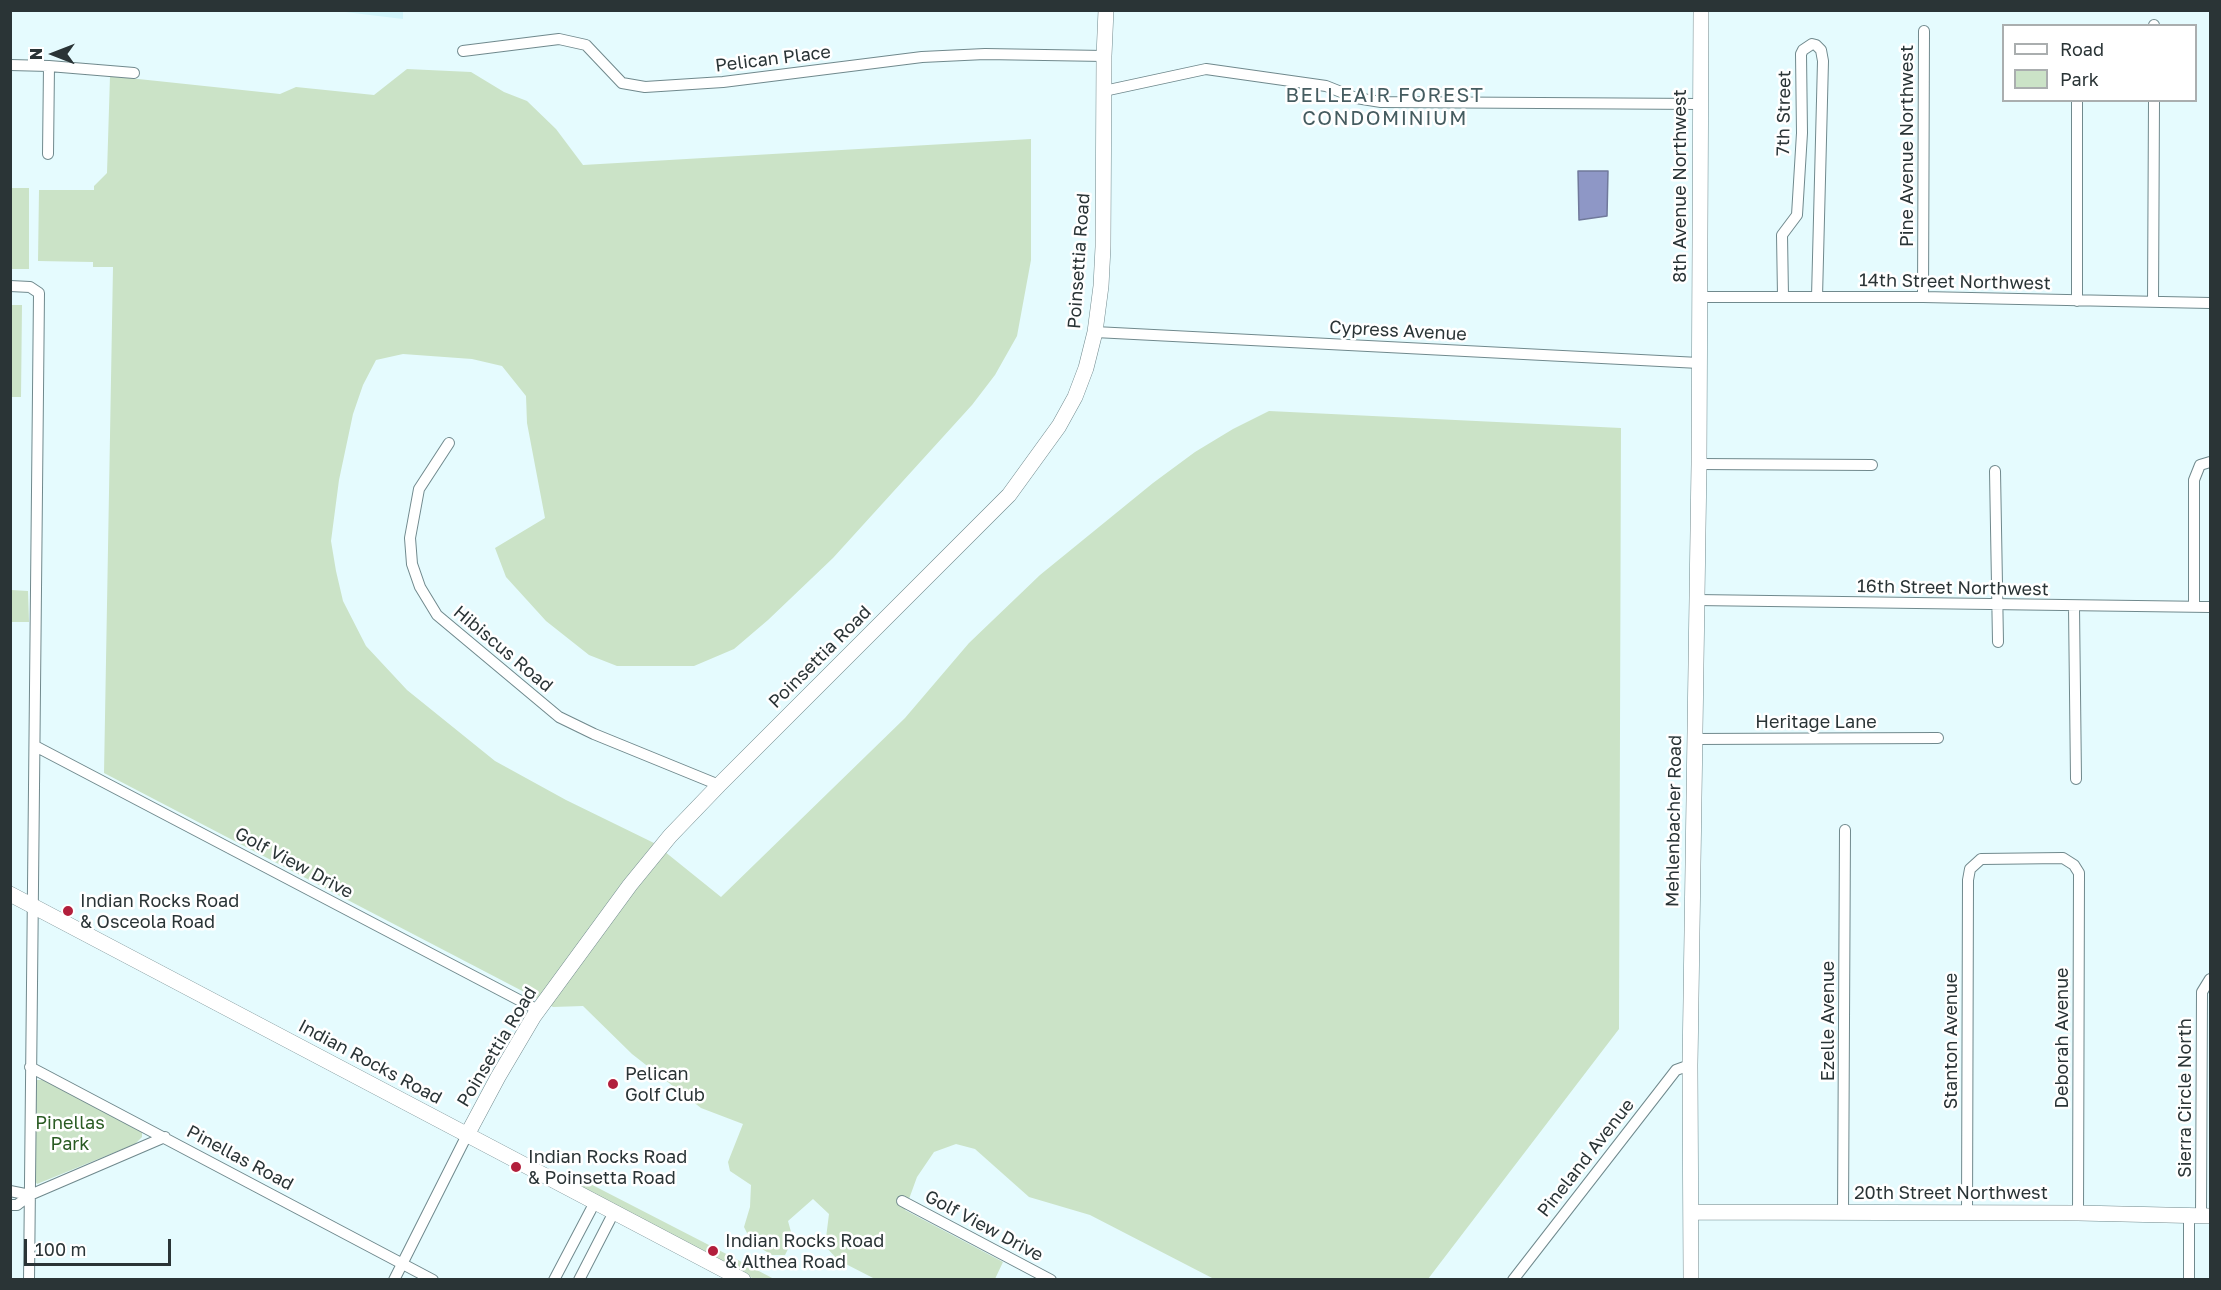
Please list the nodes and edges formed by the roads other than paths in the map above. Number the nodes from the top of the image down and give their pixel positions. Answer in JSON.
{"nodes":[{"id":1,"x":1106,"y":10,"type":"edge"},
{"id":2,"x":1701,"y":10,"type":"edge"},
{"id":3,"x":1924,"y":31,"type":"dead end"},
{"id":4,"x":463,"y":51,"type":"dead end"},
{"id":5,"x":1104,"y":56,"type":"junction"},
{"id":6,"x":10,"y":65,"type":"edge"},
{"id":7,"x":49,"y":66,"type":"junction"},
{"id":8,"x":134,"y":73,"type":"dead end"},
{"id":9,"x":1104,"y":91,"type":"junction"},
{"id":10,"x":2077,"y":102,"type":"edge"},
{"id":11,"x":2154,"y":102,"type":"edge"},
{"id":12,"x":1700,"y":104,"type":"junction"},
{"id":13,"x":48,"y":154,"type":"dead end"},
{"id":14,"x":10,"y":286,"type":"edge"},
{"id":15,"x":1783,"y":296,"type":"junction"},
{"id":16,"x":1699,"y":297,"type":"junction"},
{"id":17,"x":1816,"y":297,"type":"junction"},
{"id":18,"x":1923,"y":297,"type":"junction"},
{"id":19,"x":2077,"y":301,"type":"junction"},
{"id":20,"x":2153,"y":302,"type":"junction"},
{"id":21,"x":2211,"y":303,"type":"edge"},
{"id":22,"x":1095,"y":332,"type":"junction"},
{"id":23,"x":1699,"y":363,"type":"junction"},
{"id":24,"x":449,"y":443,"type":"dead end"},
{"id":25,"x":1699,"y":464,"type":"junction"},
{"id":26,"x":2205,"y":464,"type":"edge"},
{"id":27,"x":1872,"y":465,"type":"dead end"},
{"id":28,"x":1995,"y":471,"type":"dead end"},
{"id":29,"x":1696,"y":600,"type":"junction"},
{"id":30,"x":1998,"y":606,"type":"junction"},
{"id":31,"x":2074,"y":607,"type":"junction"},
{"id":32,"x":2194,"y":607,"type":"junction"},
{"id":33,"x":2211,"y":607,"type":"edge"},
{"id":34,"x":1998,"y":642,"type":"dead end"},
{"id":35,"x":1938,"y":738,"type":"dead end"},
{"id":36,"x":1695,"y":739,"type":"junction"},
{"id":37,"x":34,"y":746,"type":"junction"},
{"id":38,"x":2076,"y":779,"type":"dead end"},
{"id":39,"x":719,"y":785,"type":"junction"},
{"id":40,"x":1845,"y":830,"type":"dead end"},
{"id":41,"x":1970,"y":869,"type":"joint"},
{"id":42,"x":10,"y":894,"type":"edge"},
{"id":43,"x":34,"y":907,"type":"junction"},
{"id":44,"x":2209,"y":980,"type":"edge"},
{"id":45,"x":538,"y":1010,"type":"junction"},
{"id":46,"x":1690,"y":1065,"type":"junction"},
{"id":47,"x":30,"y":1067,"type":"junction"},
{"id":48,"x":467,"y":1135,"type":"junction"},
{"id":49,"x":165,"y":1137,"type":"junction"},
{"id":50,"x":10,"y":1191,"type":"edge"},
{"id":51,"x":30,"y":1195,"type":"junction"},
{"id":52,"x":902,"y":1201,"type":"dead end"},
{"id":53,"x":595,"y":1202,"type":"junction"},
{"id":54,"x":10,"y":1206,"type":"edge"},
{"id":55,"x":614,"y":1212,"type":"junction"},
{"id":56,"x":1691,"y":1212,"type":"junction"},
{"id":57,"x":1843,"y":1213,"type":"junction"},
{"id":58,"x":1967,"y":1213,"type":"junction"},
{"id":59,"x":2078,"y":1213,"type":"junction"},
{"id":60,"x":2200,"y":1216,"type":"edge"},
{"id":61,"x":403,"y":1263,"type":"junction"},
{"id":62,"x":740,"y":1279,"type":"edge"},
{"id":63,"x":29,"y":1280,"type":"edge"},
{"id":64,"x":394,"y":1280,"type":"edge"},
{"id":65,"x":434,"y":1280,"type":"edge"},
{"id":66,"x":554,"y":1280,"type":"edge"},
{"id":67,"x":579,"y":1280,"type":"edge"},
{"id":68,"x":1051,"y":1280,"type":"edge"},
{"id":69,"x":1513,"y":1280,"type":"edge"},
{"id":70,"x":1690,"y":1280,"type":"edge"},
{"id":71,"x":2189,"y":1280,"type":"edge"}],
"edges":[{"from":1,"to":5,"type":"street","name":"Poinsettia Road"},
{"from":2,"to":12,"type":"street","name":"8th Avenue Northwest"},
{"from":3,"to":18,"type":"street","name":"Pine Avenue Northwest"},
{"from":4,"to":5,"type":"street","name":"Pelican Place"},
{"from":5,"to":9,"type":"street","name":"Poinsettia Road"},
{"from":6,"to":7,"type":"street"},
{"from":7,"to":8,"type":"street"},
{"from":7,"to":13,"type":"street"},
{"from":9,"to":12,"type":"street"},
{"from":9,"to":22,"type":"street","name":"Poinsettia Road"},
{"from":10,"to":19,"type":"street"},
{"from":11,"to":20,"type":"street"},
{"from":12,"to":16,"type":"street","name":"8th Avenue Northwest"},
{"from":14,"to":37,"type":"street"},
{"from":15,"to":16,"type":"street","name":"14th Street Northwest"},
{"from":15,"to":17,"type":"street","name":"14th Street Northwest"},
{"from":15,"to":17,"type":"street","name":"7th Street"},
{"from":16,"to":23,"type":"street","name":"8th Avenue Northwest"},
{"from":17,"to":18,"type":"street","name":"14th Street Northwest"},
{"from":18,"to":19,"type":"street","name":"14th Street Northwest"},
{"from":19,"to":20,"type":"street","name":"14th Street Northwest"},
{"from":20,"to":21,"type":"street","name":"14th Street Northwest"},
{"from":22,"to":23,"type":"street","name":"Cypress Avenue"},
{"from":22,"to":39,"type":"street","name":"Poinsettia Road"},
{"from":23,"to":25,"type":"street","name":"Mehlenbacher Road"},
{"from":24,"to":39,"type":"street","name":"Hibiscus Road"},
{"from":25,"to":27,"type":"street"},
{"from":25,"to":29,"type":"street","name":"Mehlenbacher Road"},
{"from":26,"to":32,"type":"street"},
{"from":28,"to":30,"type":"street"},
{"from":29,"to":30,"type":"street","name":"16th Street Northwest"},
{"from":29,"to":36,"type":"street","name":"Mehlenbacher Road"},
{"from":30,"to":31,"type":"street","name":"16th Street Northwest"},
{"from":30,"to":34,"type":"street"},
{"from":31,"to":32,"type":"street","name":"16th Street Northwest"},
{"from":31,"to":38,"type":"street"},
{"from":32,"to":33,"type":"street","name":"16th Street Northwest"},
{"from":35,"to":36,"type":"street","name":"Heritage Lane"},
{"from":36,"to":46,"type":"street","name":"Mehlenbacher Road"},
{"from":37,"to":43,"type":"street"},
{"from":37,"to":45,"type":"street","name":"Golf View Drive"},
{"from":39,"to":45,"type":"street","name":"Poinsettia Road"},
{"from":40,"to":57,"type":"street","name":"Ezelle Avenue"},
{"from":41,"to":58,"type":"street","name":"Stanton Avenue"},
{"from":41,"to":59,"type":"street","name":"Deborah Avenue"},
{"from":42,"to":43,"type":"street","name":"Indian Rocks Road"},
{"from":43,"to":47,"type":"street"},
{"from":43,"to":48,"type":"street","name":"Indian Rocks Road"},
{"from":44,"to":60,"type":"street","name":"Sierra Circle North"},
{"from":45,"to":48,"type":"street","name":"Poinsettia Road"},
{"from":46,"to":56,"type":"street","name":"Mehlenbacher Road"},
{"from":46,"to":69,"type":"street","name":"Pineland Avenue"},
{"from":47,"to":49,"type":"street","name":"Pinellas Road"},
{"from":47,"to":51,"type":"street"},
{"from":48,"to":53,"type":"street","name":"Indian Rocks Road"},
{"from":48,"to":61,"type":"street","name":"Poinsettia Road"},
{"from":49,"to":51,"type":"street"},
{"from":49,"to":61,"type":"street","name":"Pinellas Road"},
{"from":50,"to":51,"type":"street"},
{"from":51,"to":54,"type":"street"},
{"from":51,"to":63,"type":"street"},
{"from":52,"to":68,"type":"street","name":"Golf View Drive"},
{"from":53,"to":55,"type":"street","name":"Indian Rocks Road"},
{"from":53,"to":66,"type":"street"},
{"from":55,"to":62,"type":"street","name":"Indian Rocks Road"},
{"from":55,"to":67,"type":"street"},
{"from":56,"to":57,"type":"street","name":"20th Street Northwest"},
{"from":56,"to":70,"type":"street","name":"Mehlenbacher Road"},
{"from":57,"to":58,"type":"street","name":"20th Street Northwest"},
{"from":58,"to":59,"type":"street","name":"20th Street Northwest"},
{"from":59,"to":60,"type":"street","name":"20th Street Northwest"},
{"from":60,"to":71,"type":"street","name":"Sierra Circle North"},
{"from":61,"to":64,"type":"street","name":"Poinsettia Road"},
{"from":61,"to":65,"type":"street","name":"Pinellas Road"}]}
